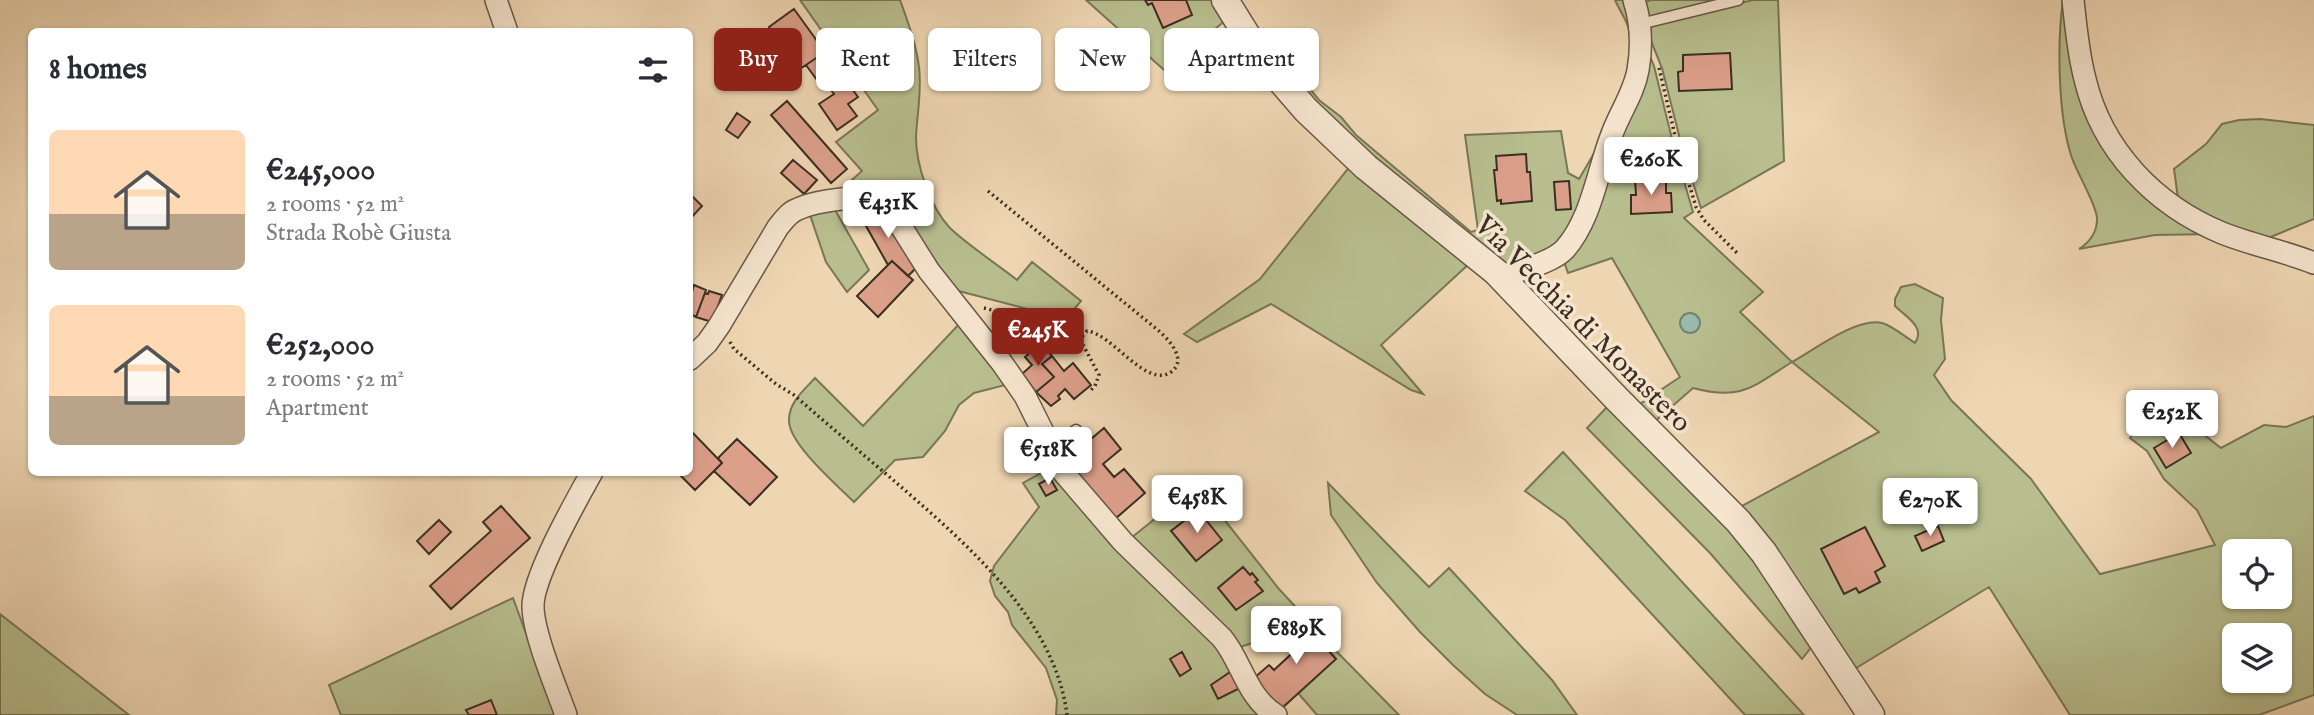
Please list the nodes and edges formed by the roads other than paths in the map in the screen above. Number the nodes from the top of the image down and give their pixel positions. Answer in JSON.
{"nodes":[{"id":1,"x":496,"y":0,"type":"edge"},
{"id":2,"x":1225,"y":0,"type":"edge"},
{"id":3,"x":1634,"y":0,"type":"edge"},
{"id":4,"x":1738,"y":0,"type":"edge"},
{"id":5,"x":2073,"y":0,"type":"edge"},
{"id":6,"x":1640,"y":24,"type":"junction"},
{"id":7,"x":506,"y":28,"type":"edge"},
{"id":8,"x":2314,"y":262,"type":"edge"},
{"id":9,"x":1501,"y":277,"type":"junction"},
{"id":10,"x":693,"y":350,"type":"edge"},
{"id":11,"x":1076,"y":429,"type":"dead end"},
{"id":12,"x":1051,"y":451,"type":"junction"},
{"id":13,"x":590,"y":476,"type":"edge"},
{"id":14,"x":566,"y":715,"type":"edge"},
{"id":15,"x":1276,"y":715,"type":"edge"},
{"id":16,"x":1871,"y":715,"type":"edge"}],
"edges":[{"from":1,"to":7,"type":"street"},
{"from":2,"to":9,"type":"street","name":"Via Vecchia di Monastero"},
{"from":3,"to":6,"type":"street"},
{"from":4,"to":6,"type":"lane"},
{"from":5,"to":8,"type":"street"},
{"from":6,"to":9,"type":"street"},
{"from":9,"to":16,"type":"street","name":"Via Vecchia di Monastero"},
{"from":10,"to":12,"type":"street"},
{"from":11,"to":12,"type":"lane"},
{"from":12,"to":15,"type":"street"},
{"from":13,"to":14,"type":"street"}]}
